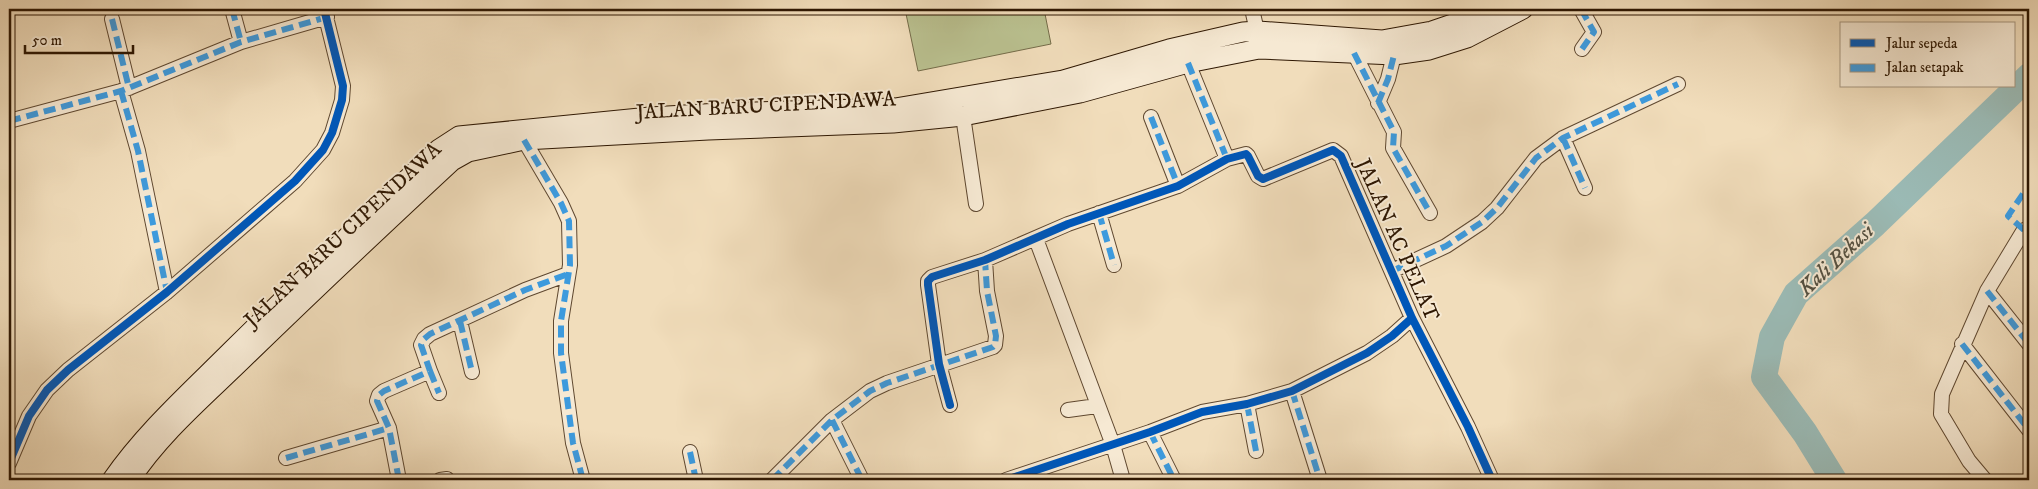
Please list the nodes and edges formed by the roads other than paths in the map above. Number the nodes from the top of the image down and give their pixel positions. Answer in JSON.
{"nodes":[{"id":1,"x":232,"y":9,"type":"edge"},
{"id":2,"x":1252,"y":9,"type":"edge"},
{"id":3,"x":1489,"y":9,"type":"edge"},
{"id":4,"x":1523,"y":9,"type":"edge"},
{"id":5,"x":1581,"y":9,"type":"edge"},
{"id":6,"x":325,"y":13,"type":"edge"},
{"id":7,"x":112,"y":19,"type":"dead end"},
{"id":8,"x":1258,"y":40,"type":"junction"},
{"id":9,"x":241,"y":42,"type":"junction"},
{"id":10,"x":1582,"y":49,"type":"dead end"},
{"id":11,"x":1354,"y":53,"type":"junction"},
{"id":12,"x":1394,"y":56,"type":"junction"},
{"id":13,"x":1188,"y":63,"type":"junction"},
{"id":14,"x":1678,"y":84,"type":"dead end"},
{"id":15,"x":125,"y":90,"type":"junction"},
{"id":16,"x":978,"y":94,"type":"junction"},
{"id":17,"x":1378,"y":103,"type":"junction"},
{"id":18,"x":983,"y":112,"type":"junction"},
{"id":19,"x":963,"y":116,"type":"junction"},
{"id":20,"x":1151,"y":117,"type":"dead end"},
{"id":21,"x":9,"y":121,"type":"edge"},
{"id":22,"x":1563,"y":138,"type":"junction"},
{"id":23,"x":524,"y":140,"type":"junction"},
{"id":24,"x":1227,"y":159,"type":"junction"},
{"id":25,"x":1178,"y":186,"type":"junction"},
{"id":26,"x":1585,"y":188,"type":"dead end"},
{"id":27,"x":976,"y":204,"type":"dead end"},
{"id":28,"x":1099,"y":213,"type":"junction"},
{"id":29,"x":1430,"y":213,"type":"dead end"},
{"id":30,"x":2027,"y":232,"type":"edge"},
{"id":31,"x":1036,"y":239,"type":"junction"},
{"id":32,"x":334,"y":260,"type":"junction"},
{"id":33,"x":985,"y":260,"type":"junction"},
{"id":34,"x":1114,"y":265,"type":"dead end"},
{"id":35,"x":1392,"y":271,"type":"junction"},
{"id":36,"x":568,"y":274,"type":"junction"},
{"id":37,"x":1987,"y":291,"type":"junction"},
{"id":38,"x":167,"y":292,"type":"junction"},
{"id":39,"x":1412,"y":318,"type":"junction"},
{"id":40,"x":460,"y":321,"type":"junction"},
{"id":41,"x":1962,"y":344,"type":"junction"},
{"id":42,"x":2029,"y":344,"type":"edge"},
{"id":43,"x":939,"y":364,"type":"junction"},
{"id":44,"x":430,"y":371,"type":"junction"},
{"id":45,"x":472,"y":372,"type":"dead end"},
{"id":46,"x":1292,"y":391,"type":"junction"},
{"id":47,"x":439,"y":394,"type":"dead end"},
{"id":48,"x":1247,"y":404,"type":"junction"},
{"id":49,"x":950,"y":405,"type":"dead end"},
{"id":50,"x":1097,"y":406,"type":"junction"},
{"id":51,"x":1068,"y":410,"type":"dead end"},
{"id":52,"x":173,"y":419,"type":"junction"},
{"id":53,"x":832,"y":420,"type":"junction"},
{"id":54,"x":389,"y":428,"type":"junction"},
{"id":55,"x":2029,"y":430,"type":"edge"},
{"id":56,"x":1150,"y":432,"type":"junction"},
{"id":57,"x":1113,"y":444,"type":"junction"},
{"id":58,"x":1256,"y":451,"type":"dead end"},
{"id":59,"x":690,"y":452,"type":"dead end"},
{"id":60,"x":286,"y":458,"type":"dead end"},
{"id":61,"x":9,"y":463,"type":"edge"},
{"id":62,"x":112,"y":480,"type":"edge"},
{"id":63,"x":130,"y":480,"type":"edge"},
{"id":64,"x":399,"y":480,"type":"edge"},
{"id":65,"x":583,"y":480,"type":"edge"},
{"id":66,"x":696,"y":480,"type":"edge"},
{"id":67,"x":772,"y":480,"type":"edge"},
{"id":68,"x":862,"y":480,"type":"edge"},
{"id":69,"x":1006,"y":480,"type":"edge"},
{"id":70,"x":1123,"y":480,"type":"edge"},
{"id":71,"x":1174,"y":480,"type":"edge"},
{"id":72,"x":1320,"y":480,"type":"edge"},
{"id":73,"x":1492,"y":480,"type":"edge"},
{"id":74,"x":1985,"y":480,"type":"edge"}],
"edges":[{"from":1,"to":9,"type":"street"},
{"from":2,"to":8,"type":"street"},
{"from":3,"to":8,"type":"main road","name":"JALAN BARU CIPENDAWA"},
{"from":4,"to":12,"type":"main road","name":"JALAN BARU CIPENDAWA"},
{"from":5,"to":10,"type":"street"},
{"from":6,"to":9,"type":"street"},
{"from":6,"to":38,"type":"street"},
{"from":7,"to":15,"type":"street"},
{"from":8,"to":11,"type":"main road","name":"JALAN BARU CIPENDAWA"},
{"from":8,"to":13,"type":"main road","name":"JALAN BARU CIPENDAWA"},
{"from":8,"to":16,"type":"main road","name":"JALAN BARU CIPENDAWA"},
{"from":9,"to":15,"type":"street"},
{"from":11,"to":12,"type":"main road","name":"JALAN BARU CIPENDAWA"},
{"from":11,"to":17,"type":"street"},
{"from":12,"to":17,"type":"street"},
{"from":13,"to":18,"type":"main road","name":"JALAN BARU CIPENDAWA"},
{"from":13,"to":24,"type":"street"},
{"from":14,"to":22,"type":"street"},
{"from":15,"to":21,"type":"street"},
{"from":15,"to":38,"type":"street"},
{"from":16,"to":18,"type":"main road"},
{"from":16,"to":32,"type":"main road","name":"JALAN BARU CIPENDAWA"},
{"from":17,"to":29,"type":"street"},
{"from":18,"to":19,"type":"main road","name":"JALAN BARU CIPENDAWA"},
{"from":19,"to":23,"type":"main road","name":"JALAN BARU CIPENDAWA"},
{"from":19,"to":27,"type":"street"},
{"from":20,"to":25,"type":"street"},
{"from":22,"to":26,"type":"street"},
{"from":22,"to":35,"type":"street"},
{"from":23,"to":32,"type":"main road","name":"JALAN BARU CIPENDAWA"},
{"from":23,"to":36,"type":"street"},
{"from":24,"to":25,"type":"street","name":"JALAN AC PELAT"},
{"from":24,"to":35,"type":"street","name":"JALAN AC PELAT"},
{"from":25,"to":28,"type":"street","name":"JALAN AC PELAT"},
{"from":28,"to":31,"type":"street","name":"JALAN AC PELAT"},
{"from":28,"to":34,"type":"street"},
{"from":30,"to":37,"type":"street"},
{"from":31,"to":33,"type":"street","name":"JALAN AC PELAT"},
{"from":31,"to":50,"type":"street"},
{"from":32,"to":52,"type":"main road","name":"JALAN BARU CIPENDAWA"},
{"from":33,"to":43,"type":"street","name":"JALAN AC PELAT"},
{"from":33,"to":43,"type":"street"},
{"from":35,"to":39,"type":"street","name":"JALAN AC PELAT"},
{"from":36,"to":40,"type":"street"},
{"from":36,"to":65,"type":"street"},
{"from":37,"to":41,"type":"street"},
{"from":37,"to":42,"type":"street"},
{"from":38,"to":61,"type":"street"},
{"from":39,"to":46,"type":"street"},
{"from":39,"to":73,"type":"street","name":"JALAN AC PELAT"},
{"from":40,"to":44,"type":"street"},
{"from":40,"to":45,"type":"street"},
{"from":41,"to":55,"type":"street"},
{"from":41,"to":74,"type":"street"},
{"from":43,"to":49,"type":"street"},
{"from":43,"to":53,"type":"street"},
{"from":44,"to":47,"type":"street"},
{"from":44,"to":54,"type":"street"},
{"from":46,"to":48,"type":"street"},
{"from":46,"to":72,"type":"street"},
{"from":48,"to":56,"type":"street"},
{"from":48,"to":58,"type":"street"},
{"from":50,"to":51,"type":"street"},
{"from":50,"to":57,"type":"street"},
{"from":52,"to":62,"type":"main road","name":"JALAN BARU CIPENDAWA"},
{"from":52,"to":63,"type":"main road","name":"JALAN BARU CIPENDAWA"},
{"from":53,"to":67,"type":"street"},
{"from":53,"to":68,"type":"street"},
{"from":54,"to":60,"type":"street"},
{"from":54,"to":64,"type":"street"},
{"from":56,"to":57,"type":"street"},
{"from":56,"to":71,"type":"street"},
{"from":57,"to":69,"type":"street"},
{"from":57,"to":70,"type":"street"},
{"from":59,"to":66,"type":"street"}]}
